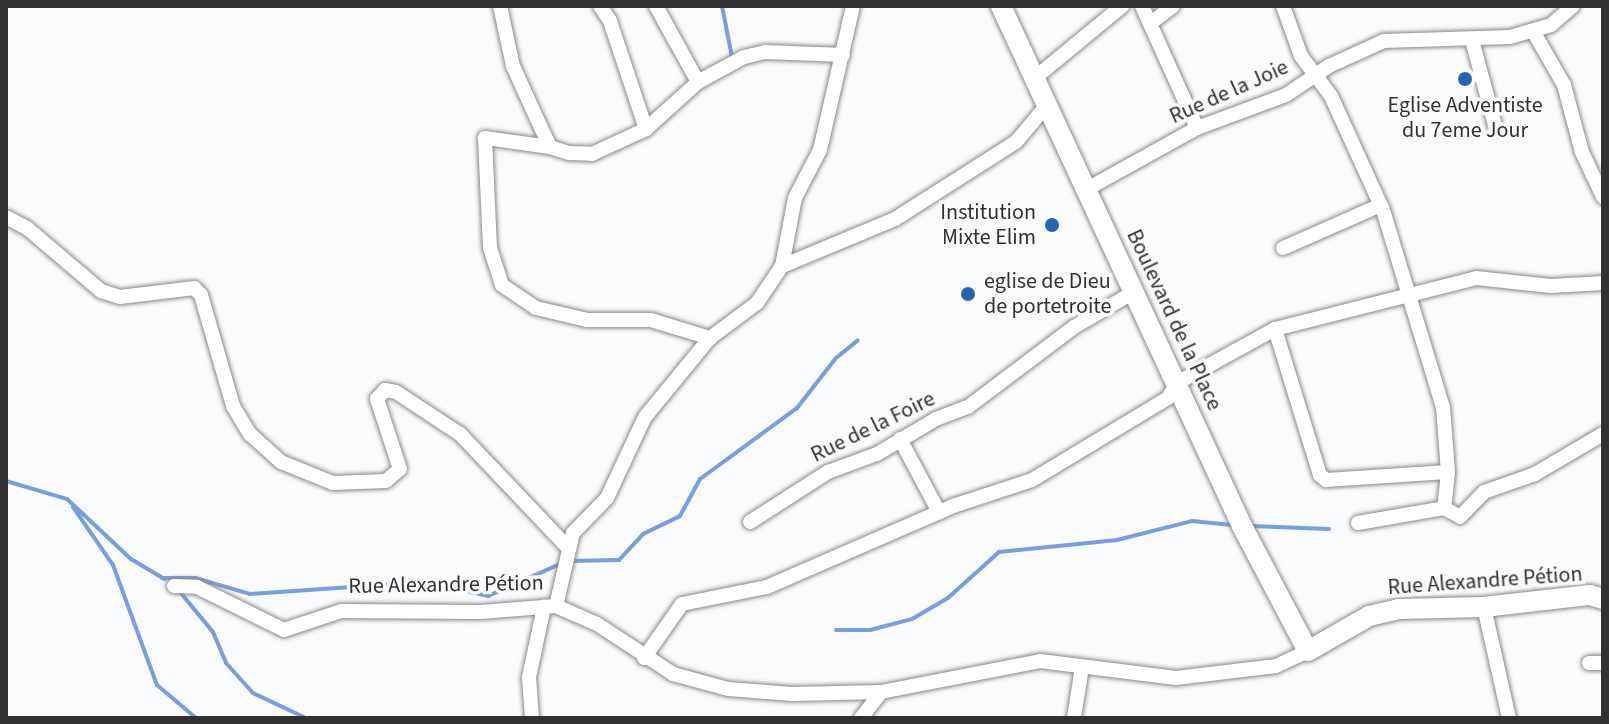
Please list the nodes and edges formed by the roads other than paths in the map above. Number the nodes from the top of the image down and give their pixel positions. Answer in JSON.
{"nodes":[{"id":1,"x":500,"y":6,"type":"edge"},
{"id":2,"x":600,"y":6,"type":"edge"},
{"id":3,"x":656,"y":6,"type":"edge"},
{"id":4,"x":853,"y":6,"type":"edge"},
{"id":5,"x":1001,"y":6,"type":"edge"},
{"id":6,"x":1122,"y":6,"type":"edge"},
{"id":7,"x":1142,"y":6,"type":"edge"},
{"id":8,"x":1173,"y":6,"type":"edge"},
{"id":9,"x":1283,"y":6,"type":"edge"},
{"id":10,"x":1573,"y":6,"type":"edge"},
{"id":11,"x":1152,"y":22,"type":"junction"},
{"id":12,"x":1533,"y":31,"type":"junction"},
{"id":13,"x":1472,"y":40,"type":"junction"},
{"id":14,"x":843,"y":55,"type":"junction"},
{"id":15,"x":1315,"y":75,"type":"junction"},
{"id":16,"x":1036,"y":77,"type":"junction"},
{"id":17,"x":698,"y":82,"type":"junction"},
{"id":18,"x":1047,"y":105,"type":"junction"},
{"id":19,"x":1197,"y":128,"type":"junction"},
{"id":20,"x":646,"y":129,"type":"junction"},
{"id":21,"x":1496,"y":129,"type":"dead end"},
{"id":22,"x":550,"y":147,"type":"junction"},
{"id":23,"x":1087,"y":189,"type":"junction"},
{"id":24,"x":1603,"y":197,"type":"edge"},
{"id":25,"x":1381,"y":205,"type":"junction"},
{"id":26,"x":6,"y":217,"type":"edge"},
{"id":27,"x":1283,"y":248,"type":"dead end"},
{"id":28,"x":782,"y":266,"type":"junction"},
{"id":29,"x":1603,"y":283,"type":"edge"},
{"id":30,"x":1134,"y":292,"type":"junction"},
{"id":31,"x":1407,"y":294,"type":"junction"},
{"id":32,"x":1275,"y":329,"type":"junction"},
{"id":33,"x":710,"y":338,"type":"junction"},
{"id":34,"x":1177,"y":383,"type":"junction"},
{"id":35,"x":1603,"y":434,"type":"edge"},
{"id":36,"x":900,"y":439,"type":"junction"},
{"id":37,"x":1448,"y":472,"type":"junction"},
{"id":38,"x":1444,"y":508,"type":"junction"},
{"id":39,"x":939,"y":512,"type":"junction"},
{"id":40,"x":750,"y":522,"type":"dead end"},
{"id":41,"x":1358,"y":523,"type":"dead end"},
{"id":42,"x":569,"y":549,"type":"junction"},
{"id":43,"x":174,"y":586,"type":"dead end"},
{"id":44,"x":1603,"y":598,"type":"edge"},
{"id":45,"x":550,"y":607,"type":"junction"},
{"id":46,"x":1484,"y":607,"type":"junction"},
{"id":47,"x":1308,"y":651,"type":"junction"},
{"id":48,"x":644,"y":658,"type":"junction"},
{"id":49,"x":1082,"y":667,"type":"junction"},
{"id":50,"x":881,"y":692,"type":"junction"},
{"id":51,"x":532,"y":718,"type":"edge"},
{"id":52,"x":861,"y":718,"type":"edge"},
{"id":53,"x":1074,"y":718,"type":"edge"},
{"id":54,"x":1509,"y":718,"type":"edge"}],
"edges":[{"from":1,"to":22,"type":"street"},
{"from":2,"to":20,"type":"street"},
{"from":3,"to":17,"type":"street"},
{"from":4,"to":14,"type":"street"},
{"from":5,"to":16,"type":"street","name":"Boulevard de la Place"},
{"from":6,"to":16,"type":"street"},
{"from":7,"to":11,"type":"street"},
{"from":8,"to":11,"type":"street"},
{"from":9,"to":15,"type":"street"},
{"from":10,"to":12,"type":"street","name":"Rue de la Joie"},
{"from":11,"to":19,"type":"street"},
{"from":12,"to":13,"type":"street","name":"Rue de la Joie"},
{"from":12,"to":24,"type":"street"},
{"from":13,"to":15,"type":"street","name":"Rue de la Joie"},
{"from":13,"to":21,"type":"street"},
{"from":14,"to":17,"type":"street"},
{"from":14,"to":28,"type":"street"},
{"from":15,"to":19,"type":"street","name":"Rue de la Joie"},
{"from":15,"to":25,"type":"street"},
{"from":16,"to":18,"type":"street","name":"Boulevard de la Place"},
{"from":17,"to":20,"type":"street"},
{"from":18,"to":23,"type":"street","name":"Boulevard de la Place"},
{"from":18,"to":28,"type":"street"},
{"from":19,"to":23,"type":"street","name":"Rue de la Joie"},
{"from":20,"to":22,"type":"street"},
{"from":22,"to":33,"type":"street"},
{"from":23,"to":30,"type":"street","name":"Boulevard de la Place"},
{"from":25,"to":27,"type":"street"},
{"from":25,"to":31,"type":"street"},
{"from":26,"to":42,"type":"street"},
{"from":28,"to":33,"type":"street"},
{"from":29,"to":31,"type":"street"},
{"from":30,"to":34,"type":"street","name":"Boulevard de la Place"},
{"from":30,"to":36,"type":"street","name":"Rue de la Foire"},
{"from":31,"to":32,"type":"street"},
{"from":31,"to":37,"type":"street"},
{"from":32,"to":34,"type":"street"},
{"from":32,"to":37,"type":"street"},
{"from":33,"to":42,"type":"street"},
{"from":34,"to":39,"type":"street"},
{"from":34,"to":47,"type":"street","name":"Boulevard de la Place"},
{"from":35,"to":38,"type":"street"},
{"from":36,"to":39,"type":"street"},
{"from":36,"to":40,"type":"street","name":"Rue de la Foire"},
{"from":37,"to":38,"type":"street"},
{"from":38,"to":41,"type":"street"},
{"from":39,"to":48,"type":"street"},
{"from":42,"to":45,"type":"street"},
{"from":43,"to":45,"type":"street","name":"Rue Alexandre Pétion"},
{"from":44,"to":46,"type":"street","name":"Rue Alexandre Pétion"},
{"from":45,"to":48,"type":"street","name":"Rue Alexandre Pétion"},
{"from":45,"to":51,"type":"street"},
{"from":46,"to":47,"type":"street","name":"Rue Alexandre Pétion"},
{"from":46,"to":54,"type":"street"},
{"from":47,"to":49,"type":"street","name":"Rue Alexandre Pétion"},
{"from":48,"to":50,"type":"street","name":"Rue Alexandre Pétion"},
{"from":49,"to":50,"type":"street","name":"Rue Alexandre Pétion"},
{"from":49,"to":53,"type":"street"},
{"from":50,"to":52,"type":"street"}]}
